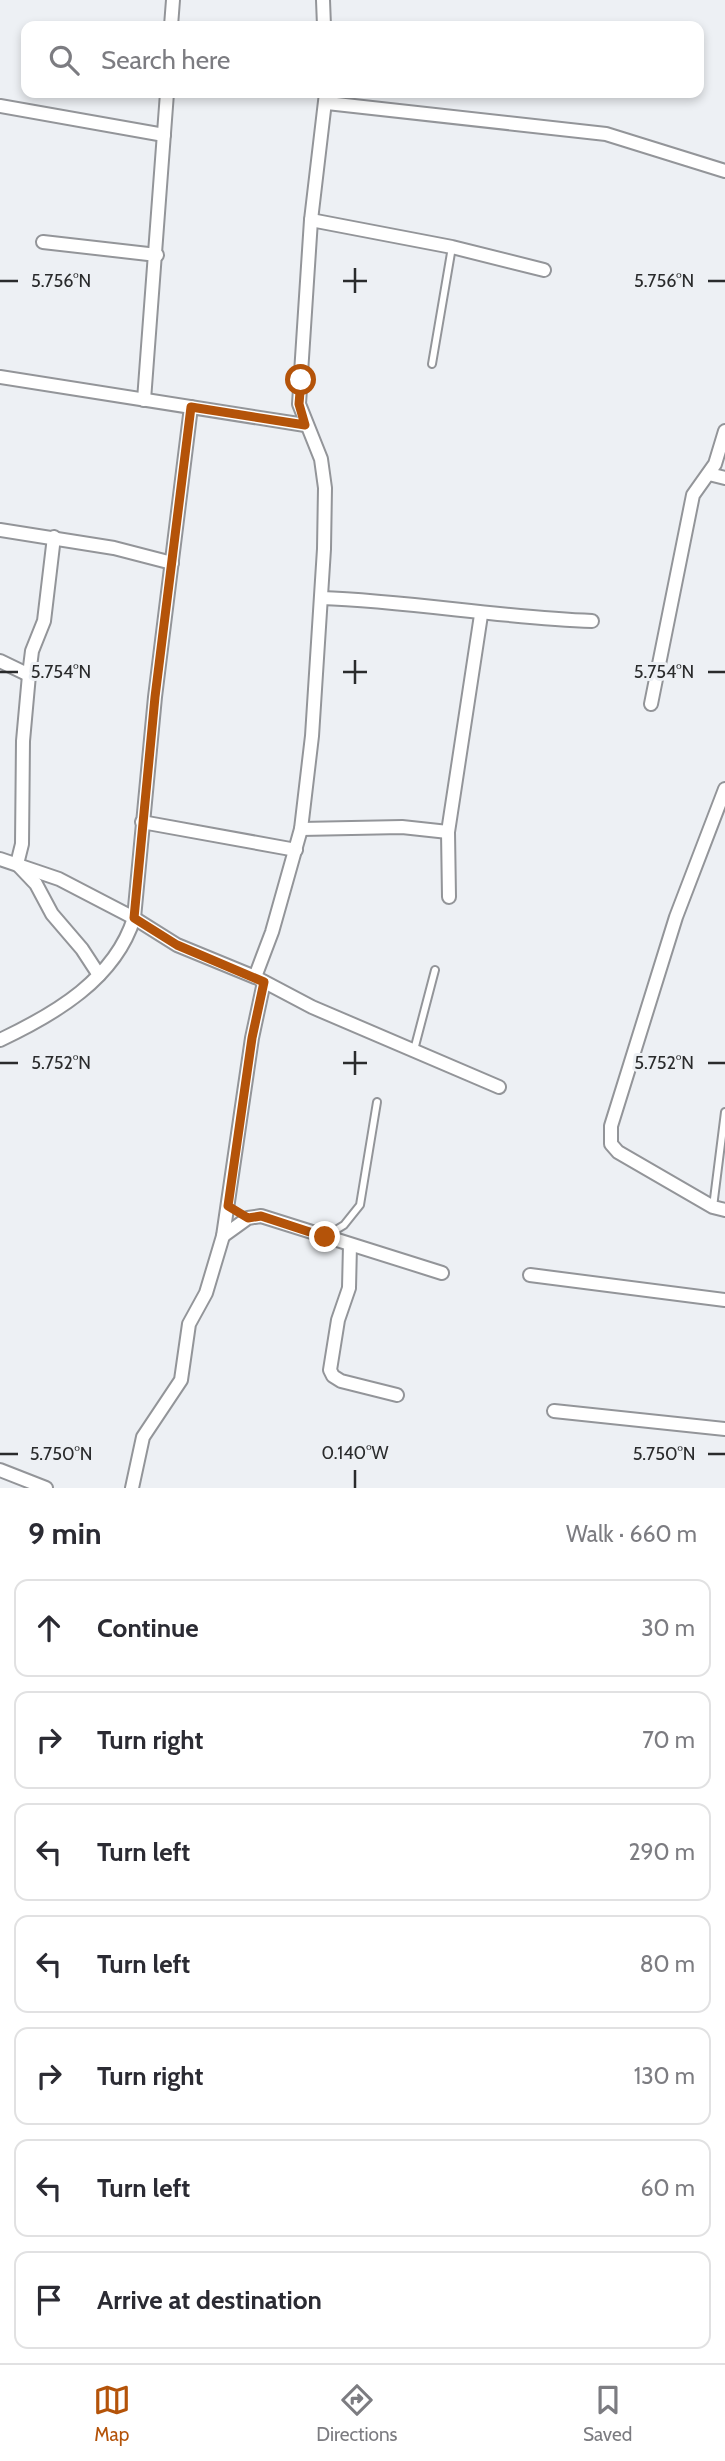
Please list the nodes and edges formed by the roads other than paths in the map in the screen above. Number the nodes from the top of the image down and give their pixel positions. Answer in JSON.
{"nodes":[{"id":1,"x":173,"y":0,"type":"edge"},
{"id":2,"x":323,"y":0,"type":"edge"},
{"id":3,"x":171,"y":21,"type":"edge"},
{"id":4,"x":324,"y":21,"type":"edge"},
{"id":5,"x":167,"y":98,"type":"edge"},
{"id":6,"x":326,"y":98,"type":"edge"},
{"id":7,"x":0,"y":106,"type":"edge"},
{"id":8,"x":164,"y":135,"type":"junction"},
{"id":9,"x":725,"y":171,"type":"edge"},
{"id":10,"x":312,"y":220,"type":"junction"},
{"id":11,"x":43,"y":242,"type":"dead end"},
{"id":12,"x":452,"y":247,"type":"junction"},
{"id":13,"x":157,"y":255,"type":"junction"},
{"id":14,"x":544,"y":270,"type":"dead end"},
{"id":15,"x":432,"y":364,"type":"dead end"},
{"id":16,"x":0,"y":377,"type":"edge"},
{"id":17,"x":144,"y":400,"type":"junction"},
{"id":18,"x":191,"y":407,"type":"junction"},
{"id":19,"x":305,"y":425,"type":"junction"},
{"id":20,"x":725,"y":431,"type":"edge"},
{"id":21,"x":709,"y":474,"type":"junction"},
{"id":22,"x":725,"y":478,"type":"edge"},
{"id":23,"x":0,"y":530,"type":"edge"},
{"id":24,"x":54,"y":537,"type":"junction"},
{"id":25,"x":172,"y":563,"type":"junction"},
{"id":26,"x":321,"y":598,"type":"junction"},
{"id":27,"x":481,"y":615,"type":"junction"},
{"id":28,"x":592,"y":621,"type":"dead end"},
{"id":29,"x":0,"y":661,"type":"edge"},
{"id":30,"x":29,"y":676,"type":"junction"},
{"id":31,"x":651,"y":704,"type":"dead end"},
{"id":32,"x":725,"y":789,"type":"edge"},
{"id":33,"x":142,"y":822,"type":"junction"},
{"id":34,"x":301,"y":829,"type":"junction"},
{"id":35,"x":448,"y":832,"type":"junction"},
{"id":36,"x":296,"y":850,"type":"junction"},
{"id":37,"x":0,"y":859,"type":"edge"},
{"id":38,"x":17,"y":864,"type":"junction"},
{"id":39,"x":449,"y":897,"type":"dead end"},
{"id":40,"x":134,"y":918,"type":"junction"},
{"id":41,"x":435,"y":970,"type":"dead end"},
{"id":42,"x":99,"y":975,"type":"junction"},
{"id":43,"x":260,"y":980,"type":"junction"},
{"id":44,"x":0,"y":1040,"type":"edge"},
{"id":45,"x":414,"y":1052,"type":"junction"},
{"id":46,"x":499,"y":1087,"type":"dead end"},
{"id":47,"x":377,"y":1102,"type":"dead end"},
{"id":48,"x":725,"y":1112,"type":"edge"},
{"id":49,"x":722,"y":1148,"type":"edge"},
{"id":50,"x":228,"y":1206,"type":"junction"},
{"id":51,"x":719,"y":1209,"type":"edge"},
{"id":52,"x":248,"y":1218,"type":"junction"},
{"id":53,"x":223,"y":1236,"type":"junction"},
{"id":54,"x":325,"y":1237,"type":"junction"},
{"id":55,"x":350,"y":1245,"type":"junction"},
{"id":56,"x":442,"y":1273,"type":"dead end"},
{"id":57,"x":530,"y":1275,"type":"dead end"},
{"id":58,"x":725,"y":1300,"type":"edge"},
{"id":59,"x":397,"y":1395,"type":"dead end"},
{"id":60,"x":554,"y":1412,"type":"dead end"},
{"id":61,"x":725,"y":1429,"type":"edge"},
{"id":62,"x":0,"y":1470,"type":"edge"},
{"id":63,"x":47,"y":1488,"type":"edge"},
{"id":64,"x":132,"y":1488,"type":"edge"}],
"edges":[{"from":1,"to":3,"type":"street"},
{"from":2,"to":4,"type":"street"},
{"from":5,"to":8,"type":"street"},
{"from":6,"to":9,"type":"street"},
{"from":6,"to":10,"type":"street"},
{"from":7,"to":8,"type":"street"},
{"from":8,"to":13,"type":"street"},
{"from":10,"to":12,"type":"street"},
{"from":10,"to":19,"type":"street"},
{"from":11,"to":13,"type":"street"},
{"from":12,"to":14,"type":"street"},
{"from":12,"to":15,"type":"lane"},
{"from":13,"to":17,"type":"street"},
{"from":16,"to":17,"type":"street"},
{"from":17,"to":18,"type":"street"},
{"from":18,"to":19,"type":"street"},
{"from":18,"to":25,"type":"street"},
{"from":19,"to":26,"type":"street"},
{"from":20,"to":21,"type":"street"},
{"from":21,"to":22,"type":"street"},
{"from":21,"to":31,"type":"street"},
{"from":23,"to":24,"type":"street"},
{"from":24,"to":25,"type":"street"},
{"from":24,"to":30,"type":"street"},
{"from":25,"to":33,"type":"street"},
{"from":26,"to":27,"type":"street"},
{"from":26,"to":34,"type":"street"},
{"from":27,"to":28,"type":"street"},
{"from":27,"to":35,"type":"street"},
{"from":29,"to":30,"type":"street"},
{"from":30,"to":38,"type":"street"},
{"from":32,"to":51,"type":"street"},
{"from":33,"to":36,"type":"street"},
{"from":33,"to":40,"type":"street"},
{"from":34,"to":35,"type":"street"},
{"from":34,"to":36,"type":"street"},
{"from":35,"to":39,"type":"street"},
{"from":36,"to":43,"type":"street"},
{"from":37,"to":38,"type":"street"},
{"from":38,"to":40,"type":"street"},
{"from":38,"to":42,"type":"street"},
{"from":40,"to":42,"type":"street"},
{"from":40,"to":43,"type":"street"},
{"from":41,"to":45,"type":"lane"},
{"from":42,"to":44,"type":"street"},
{"from":43,"to":45,"type":"street"},
{"from":43,"to":50,"type":"street"},
{"from":45,"to":46,"type":"street"},
{"from":47,"to":54,"type":"lane"},
{"from":48,"to":49,"type":"lane"},
{"from":49,"to":51,"type":"lane"},
{"from":50,"to":52,"type":"street"},
{"from":50,"to":53,"type":"street"},
{"from":52,"to":53,"type":"street"},
{"from":52,"to":54,"type":"street"},
{"from":53,"to":64,"type":"street"},
{"from":54,"to":55,"type":"street"},
{"from":55,"to":56,"type":"street"},
{"from":55,"to":59,"type":"street"},
{"from":57,"to":58,"type":"street"},
{"from":60,"to":61,"type":"street"},
{"from":62,"to":63,"type":"street"}]}
